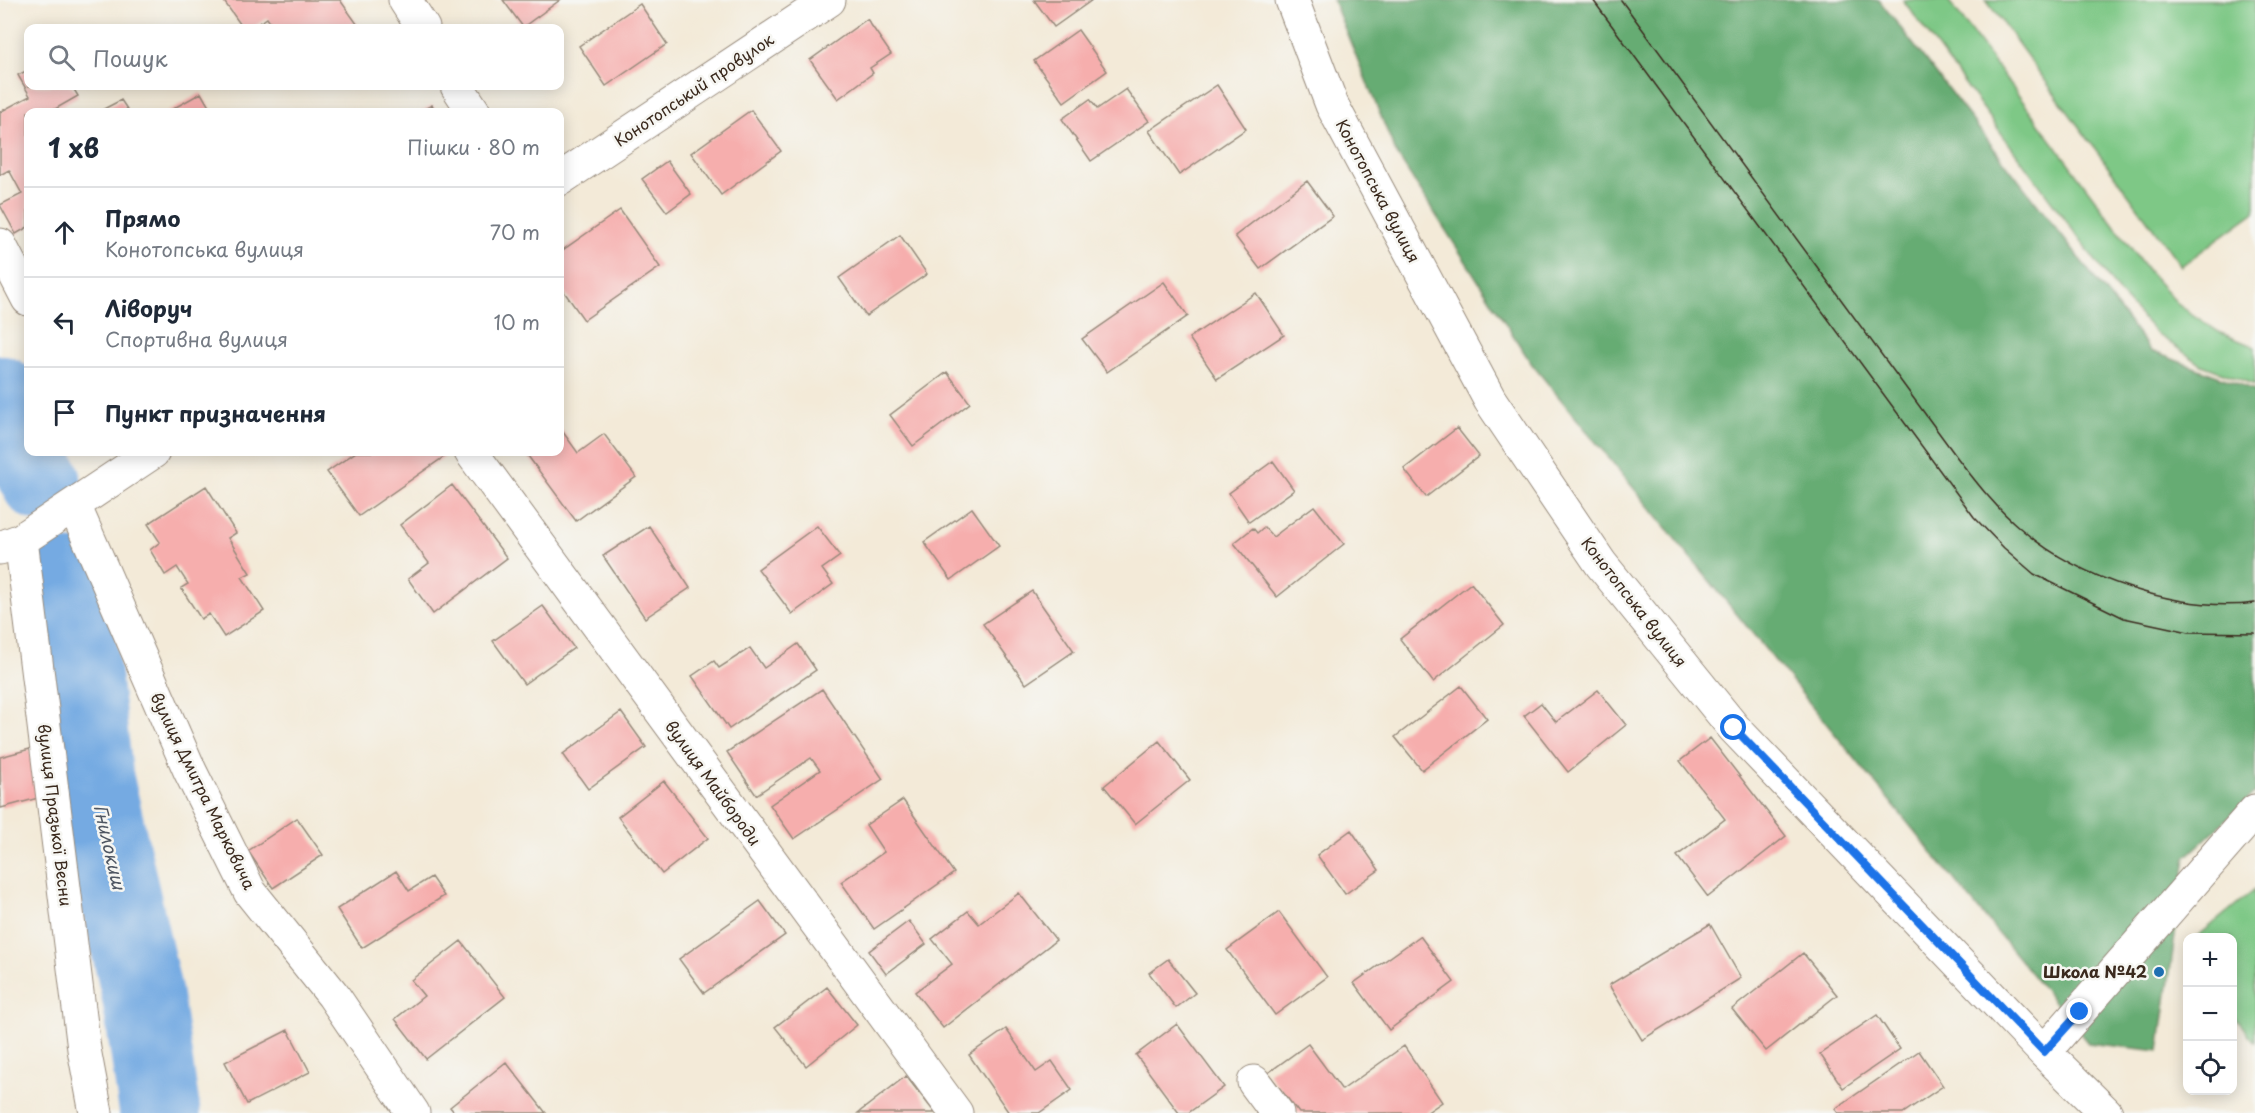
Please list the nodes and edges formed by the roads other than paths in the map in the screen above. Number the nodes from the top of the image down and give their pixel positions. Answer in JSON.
{"nodes":[{"id":1,"x":405,"y":0,"type":"edge"},
{"id":2,"x":829,"y":0,"type":"edge"},
{"id":3,"x":1292,"y":0,"type":"edge"},
{"id":4,"x":420,"y":24,"type":"edge"},
{"id":5,"x":460,"y":90,"type":"edge"},
{"id":6,"x":471,"y":108,"type":"edge"},
{"id":7,"x":564,"y":176,"type":"edge"},
{"id":8,"x":0,"y":245,"type":"edge"},
{"id":9,"x":24,"y":291,"type":"edge"},
{"id":10,"x":138,"y":456,"type":"edge"},
{"id":11,"x":474,"y":456,"type":"edge"},
{"id":12,"x":116,"y":462,"type":"edge"},
{"id":13,"x":74,"y":505,"type":"junction"},
{"id":14,"x":11,"y":544,"type":"edge"},
{"id":15,"x":2255,"y":811,"type":"edge"},
{"id":16,"x":2044,"y":1052,"type":"junction"},
{"id":17,"x":1254,"y":1082,"type":"dead end"},
{"id":18,"x":96,"y":1113,"type":"edge"},
{"id":19,"x":413,"y":1113,"type":"edge"},
{"id":20,"x":956,"y":1113,"type":"edge"},
{"id":21,"x":1277,"y":1113,"type":"edge"},
{"id":22,"x":2106,"y":1113,"type":"edge"}],
"edges":[{"from":1,"to":4,"type":"street"},
{"from":2,"to":7,"type":"street","name":"Конотопський провулок"},
{"from":3,"to":16,"type":"street","name":"Конотопська вулиця"},
{"from":5,"to":6,"type":"street"},
{"from":8,"to":9,"type":"street"},
{"from":10,"to":12,"type":"street"},
{"from":11,"to":20,"type":"street","name":"вулиця Майбороди"},
{"from":12,"to":13,"type":"street"},
{"from":13,"to":14,"type":"street"},
{"from":13,"to":19,"type":"street","name":"вулиця Дмитра Марковича"},
{"from":14,"to":18,"type":"street","name":"вулиця Празької Весни"},
{"from":15,"to":16,"type":"street"},
{"from":16,"to":22,"type":"street","name":"Конотопська вулиця"},
{"from":17,"to":21,"type":"street"}]}
